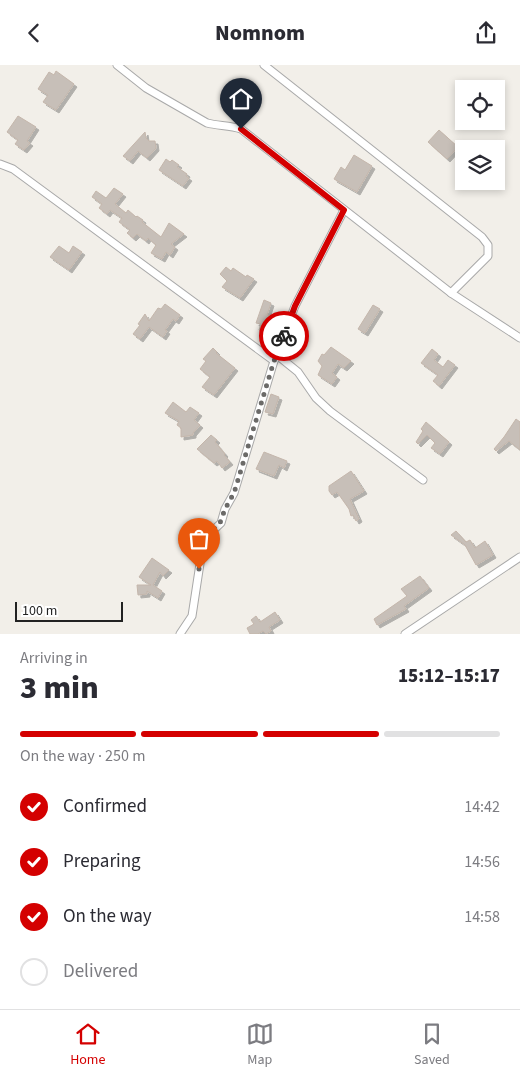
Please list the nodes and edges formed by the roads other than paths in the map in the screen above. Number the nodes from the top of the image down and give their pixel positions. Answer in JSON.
{"nodes":[{"id":1,"x":117,"y":65,"type":"edge"},
{"id":2,"x":264,"y":65,"type":"edge"},
{"id":3,"x":0,"y":164,"type":"edge"},
{"id":4,"x":344,"y":210,"type":"junction"},
{"id":5,"x":451,"y":293,"type":"junction"},
{"id":6,"x":520,"y":339,"type":"edge"},
{"id":7,"x":276,"y":358,"type":"junction"},
{"id":8,"x":423,"y":480,"type":"dead end"},
{"id":9,"x":520,"y":557,"type":"edge"},
{"id":10,"x":180,"y":634,"type":"edge"},
{"id":11,"x":405,"y":634,"type":"edge"}],
"edges":[{"from":1,"to":4,"type":"street"},
{"from":2,"to":5,"type":"street"},
{"from":3,"to":7,"type":"street"},
{"from":4,"to":5,"type":"street"},
{"from":4,"to":7,"type":"street"},
{"from":5,"to":6,"type":"street"},
{"from":7,"to":8,"type":"street"},
{"from":7,"to":10,"type":"street"},
{"from":9,"to":11,"type":"street"}]}
